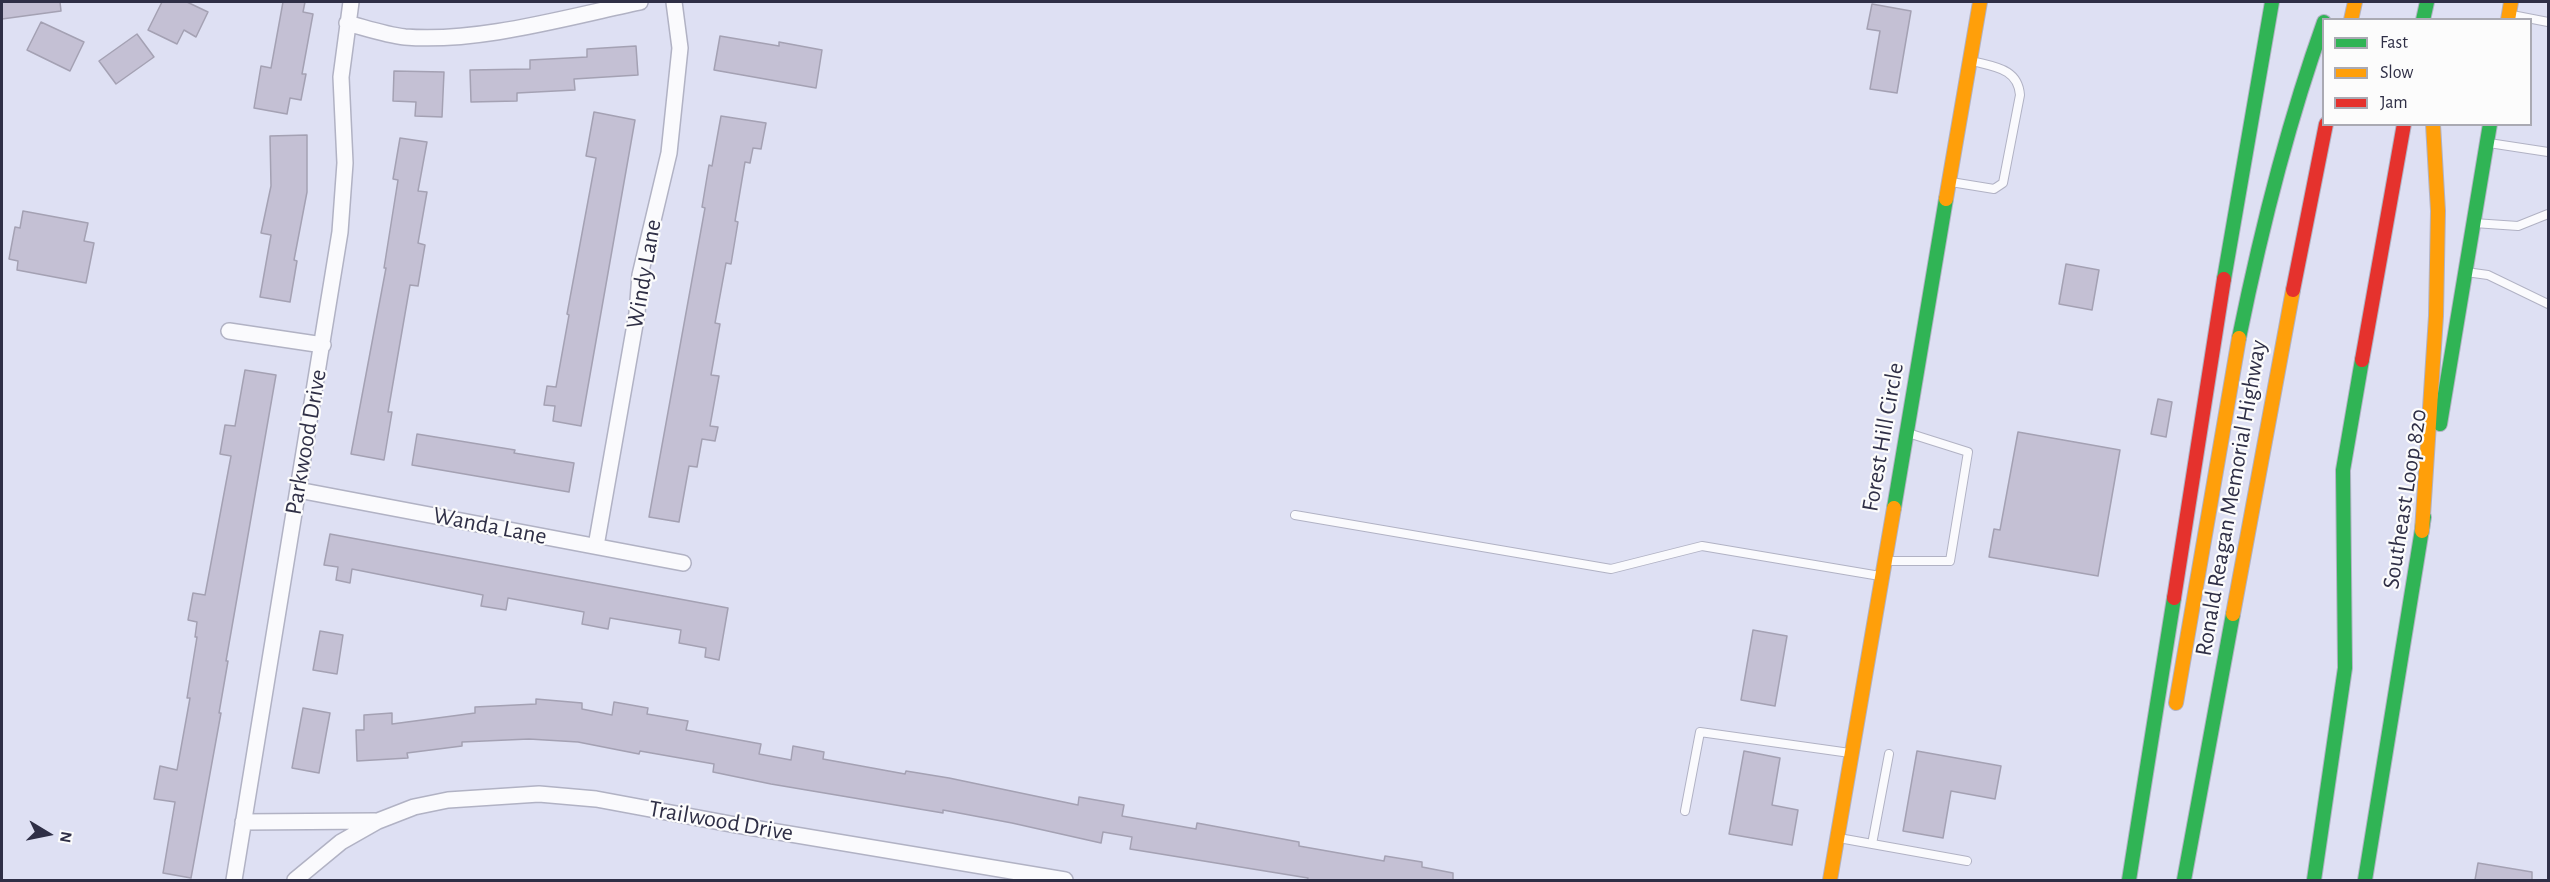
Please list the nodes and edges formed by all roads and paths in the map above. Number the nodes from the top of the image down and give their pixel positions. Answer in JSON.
{"nodes":[{"id":1,"x":351,"y":2,"type":"edge"},
{"id":2,"x":640,"y":2,"type":"edge"},
{"id":3,"x":674,"y":2,"type":"edge"},
{"id":4,"x":1980,"y":2,"type":"edge"},
{"id":5,"x":2272,"y":2,"type":"edge"},
{"id":6,"x":2355,"y":2,"type":"edge"},
{"id":7,"x":2426,"y":2,"type":"edge"},
{"id":8,"x":2509,"y":12,"type":"edge"},
{"id":9,"x":2351,"y":18,"type":"edge"},
{"id":10,"x":2425,"y":18,"type":"edge"},
{"id":11,"x":2548,"y":22,"type":"edge"},
{"id":12,"x":347,"y":23,"type":"junction"},
{"id":13,"x":2322,"y":26,"type":"edge"},
{"id":14,"x":1970,"y":61,"type":"junction"},
{"id":15,"x":2326,"y":126,"type":"edge"},
{"id":16,"x":2404,"y":126,"type":"edge"},
{"id":17,"x":2433,"y":126,"type":"edge"},
{"id":18,"x":2490,"y":126,"type":"edge"},
{"id":19,"x":2487,"y":143,"type":"junction"},
{"id":20,"x":2548,"y":152,"type":"edge"},
{"id":21,"x":1950,"y":182,"type":"junction"},
{"id":22,"x":2548,"y":214,"type":"edge"},
{"id":23,"x":2473,"y":223,"type":"junction"},
{"id":24,"x":2465,"y":272,"type":"junction"},
{"id":25,"x":2548,"y":304,"type":"edge"},
{"id":26,"x":229,"y":331,"type":"dead end"},
{"id":27,"x":323,"y":345,"type":"junction"},
{"id":28,"x":1906,"y":433,"type":"junction"},
{"id":29,"x":298,"y":490,"type":"junction"},
{"id":30,"x":1295,"y":515,"type":"dead end"},
{"id":31,"x":2422,"y":531,"type":"junction"},
{"id":32,"x":596,"y":546,"type":"junction"},
{"id":33,"x":1883,"y":561,"type":"junction"},
{"id":34,"x":683,"y":563,"type":"dead end"},
{"id":35,"x":1880,"y":576,"type":"junction"},
{"id":36,"x":2173,"y":719,"type":"dead end"},
{"id":37,"x":1852,"y":753,"type":"junction"},
{"id":38,"x":1889,"y":754,"type":"dead end"},
{"id":39,"x":1685,"y":811,"type":"dead end"},
{"id":40,"x":378,"y":821,"type":"junction"},
{"id":41,"x":243,"y":822,"type":"junction"},
{"id":42,"x":1837,"y":838,"type":"junction"},
{"id":43,"x":1872,"y":844,"type":"junction"},
{"id":44,"x":2149,"y":849,"type":"dead end"},
{"id":45,"x":1967,"y":861,"type":"dead end"},
{"id":46,"x":234,"y":880,"type":"edge"},
{"id":47,"x":295,"y":880,"type":"edge"},
{"id":48,"x":1065,"y":880,"type":"edge"},
{"id":49,"x":1830,"y":880,"type":"edge"},
{"id":50,"x":2129,"y":880,"type":"edge"},
{"id":51,"x":2138,"y":880,"type":"edge"},
{"id":52,"x":2184,"y":880,"type":"edge"},
{"id":53,"x":2314,"y":880,"type":"edge"},
{"id":54,"x":2365,"y":880,"type":"edge"}],
"edges":[{"from":1,"to":12,"type":"street","name":"Parkwood Drive"},
{"from":2,"to":12,"type":"street"},
{"from":3,"to":32,"type":"street","name":"Windy Lane"},
{"from":4,"to":14,"type":"main road","name":"Forest Hill Circle"},
{"from":5,"to":50,"type":"main road"},
{"from":6,"to":9,"type":"main road"},
{"from":7,"to":10,"type":"main road"},
{"from":8,"to":11,"type":"lane"},
{"from":12,"to":27,"type":"street","name":"Parkwood Drive"},
{"from":13,"to":36,"type":"main road"},
{"from":14,"to":21,"type":"main road","name":"Forest Hill Circle"},
{"from":14,"to":21,"type":"lane"},
{"from":15,"to":52,"type":"main road","name":"Ronald Reagan Memorial Highway"},
{"from":16,"to":53,"type":"main road"},
{"from":17,"to":31,"type":"main road"},
{"from":18,"to":19,"type":"main road","name":"Southeast Loop 820"},
{"from":19,"to":20,"type":"lane"},
{"from":19,"to":23,"type":"main road","name":"Southeast Loop 820"},
{"from":21,"to":28,"type":"main road","name":"Forest Hill Circle"},
{"from":22,"to":23,"type":"lane"},
{"from":23,"to":24,"type":"main road","name":"Southeast Loop 820"},
{"from":24,"to":25,"type":"lane"},
{"from":24,"to":31,"type":"main road","name":"Southeast Loop 820"},
{"from":26,"to":27,"type":"street"},
{"from":27,"to":29,"type":"street","name":"Parkwood Drive"},
{"from":28,"to":33,"type":"main road","name":"Forest Hill Circle"},
{"from":28,"to":33,"type":"lane"},
{"from":29,"to":32,"type":"street","name":"Wanda Lane"},
{"from":29,"to":41,"type":"street","name":"Parkwood Drive"},
{"from":30,"to":35,"type":"lane"},
{"from":31,"to":54,"type":"main road","name":"Southeast Loop 820"},
{"from":32,"to":34,"type":"street","name":"Wanda Lane"},
{"from":33,"to":35,"type":"main road","name":"Forest Hill Circle"},
{"from":35,"to":37,"type":"main road","name":"Forest Hill Circle"},
{"from":37,"to":39,"type":"lane"},
{"from":37,"to":42,"type":"main road","name":"Forest Hill Circle"},
{"from":38,"to":43,"type":"lane"},
{"from":40,"to":41,"type":"street","name":"Trailwood Drive"},
{"from":40,"to":47,"type":"street","name":"Trailwood Drive"},
{"from":40,"to":48,"type":"street","name":"Trailwood Drive"},
{"from":41,"to":46,"type":"street","name":"Parkwood Drive"},
{"from":42,"to":43,"type":"lane"},
{"from":42,"to":49,"type":"main road","name":"Forest Hill Circle"},
{"from":43,"to":45,"type":"lane"},
{"from":44,"to":51,"type":"main road"}]}
